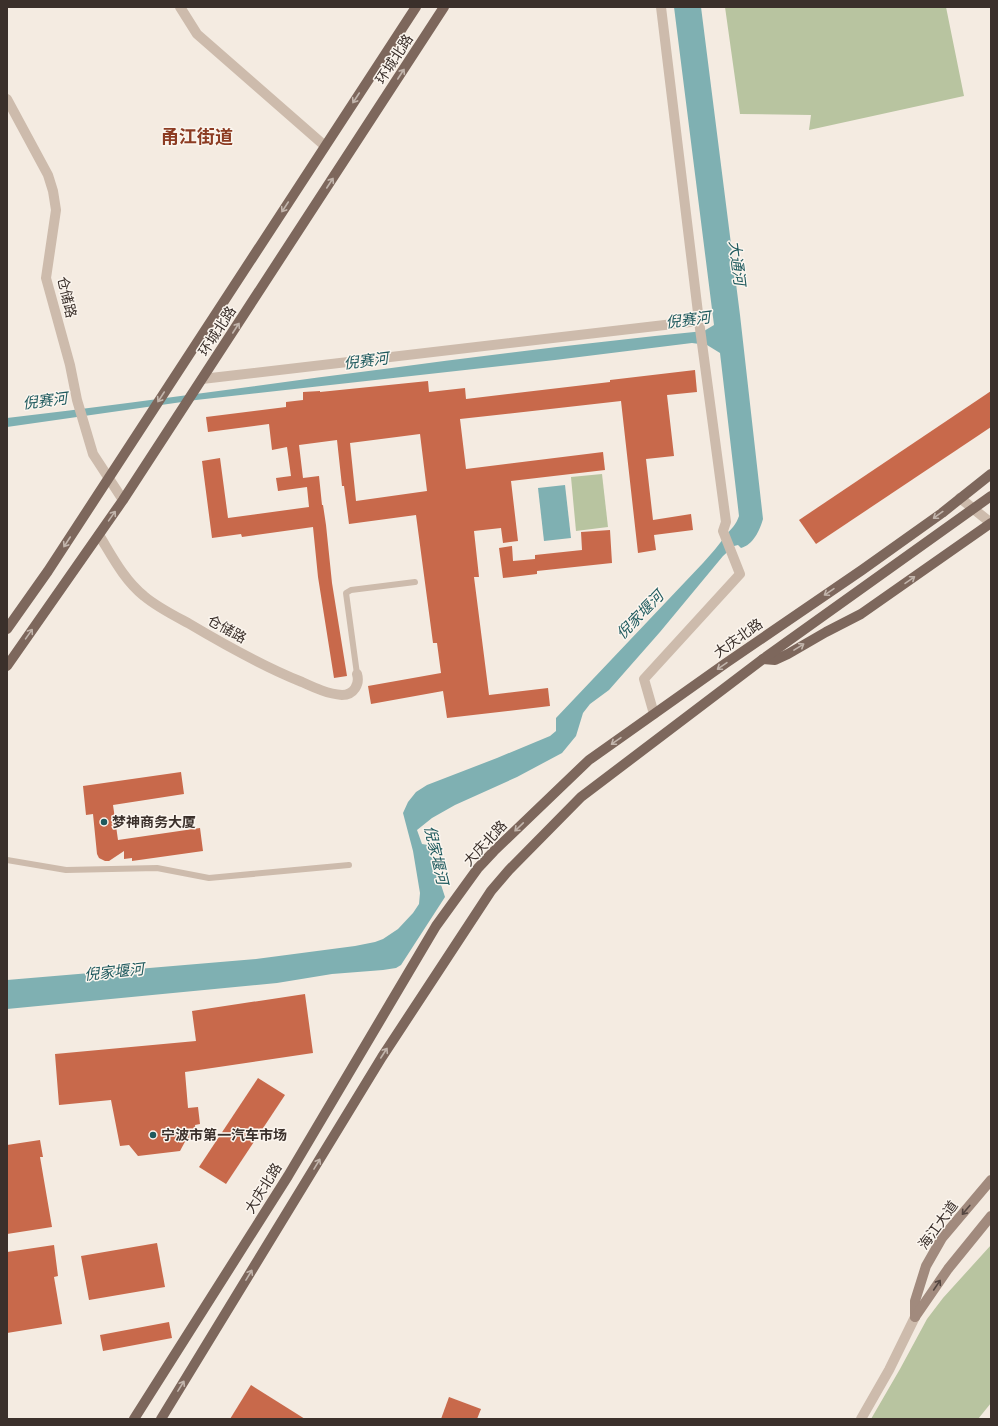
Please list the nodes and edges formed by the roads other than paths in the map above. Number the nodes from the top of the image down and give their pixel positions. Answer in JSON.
{"nodes":[{"id":1,"x":180,"y":7,"type":"edge"},
{"id":2,"x":416,"y":7,"type":"edge"},
{"id":3,"x":444,"y":7,"type":"edge"},
{"id":4,"x":661,"y":7,"type":"edge"},
{"id":5,"x":7,"y":99,"type":"edge"},
{"id":6,"x":325,"y":146,"type":"junction"},
{"id":7,"x":699,"y":322,"type":"junction"},
{"id":8,"x":202,"y":379,"type":"junction"},
{"id":9,"x":991,"y":474,"type":"edge"},
{"id":10,"x":108,"y":477,"type":"junction"},
{"id":11,"x":991,"y":496,"type":"edge"},
{"id":12,"x":960,"y":498,"type":"junction"},
{"id":13,"x":123,"y":500,"type":"junction"},
{"id":14,"x":973,"y":508,"type":"junction"},
{"id":15,"x":991,"y":523,"type":"edge"},
{"id":16,"x":99,"y":535,"type":"junction"},
{"id":17,"x":415,"y":582,"type":"dead end"},
{"id":18,"x":7,"y":629,"type":"edge"},
{"id":19,"x":763,"y":659,"type":"junction"},
{"id":20,"x":7,"y":666,"type":"edge"},
{"id":21,"x":357,"y":674,"type":"joint"},
{"id":22,"x":654,"y":714,"type":"junction"},
{"id":23,"x":7,"y":860,"type":"edge"},
{"id":24,"x":349,"y":866,"type":"dead end"},
{"id":25,"x":991,"y":1180,"type":"edge"},
{"id":26,"x":991,"y":1216,"type":"edge"},
{"id":27,"x":915,"y":1317,"type":"junction"},
{"id":28,"x":134,"y":1419,"type":"edge"},
{"id":29,"x":161,"y":1419,"type":"edge"},
{"id":30,"x":861,"y":1419,"type":"edge"}],
"edges":[{"from":1,"to":6,"type":"street"},
{"from":2,"to":6,"type":"main road","name":"环城北路","one_way":true},
{"from":8,"to":3,"type":"main road","name":"环城北路","one_way":true},
{"from":4,"to":7,"type":"street"},
{"from":5,"to":10,"type":"street","name":"仓储路"},
{"from":6,"to":10,"type":"main road","name":"环城北路","one_way":true},
{"from":7,"to":8,"type":"street"},
{"from":7,"to":22,"type":"street"},
{"from":8,"to":13,"type":"main road","name":"环城北路"},
{"from":9,"to":12,"type":"main road","name":"大庆北路"},
{"from":10,"to":13,"type":"street","name":"仓储路"},
{"from":10,"to":18,"type":"main road","name":"环城北路","one_way":true},
{"from":11,"to":14,"type":"main road"},
{"from":12,"to":14,"type":"street"},
{"from":12,"to":22,"type":"main road","name":"大庆北路","one_way":true},
{"from":16,"to":13,"type":"main road","name":"环城北路","one_way":true},
{"from":14,"to":15,"type":"street"},
{"from":14,"to":19,"type":"main road"},
{"from":19,"to":15,"type":"main road","one_way":true},
{"from":20,"to":16,"type":"main road","name":"环城北路","one_way":true},
{"from":16,"to":21,"type":"street","name":"仓储路"},
{"from":17,"to":21,"type":"lane"},
{"from":29,"to":19,"type":"main road","one_way":true},
{"from":22,"to":28,"type":"main road","name":"大庆北路","one_way":true},
{"from":23,"to":24,"type":"lane"},
{"from":25,"to":27,"type":"main road","name":"海江大道","one_way":true},
{"from":27,"to":26,"type":"main road","name":"海江大道","one_way":true},
{"from":27,"to":30,"type":"street","name":"海江大道"}]}
